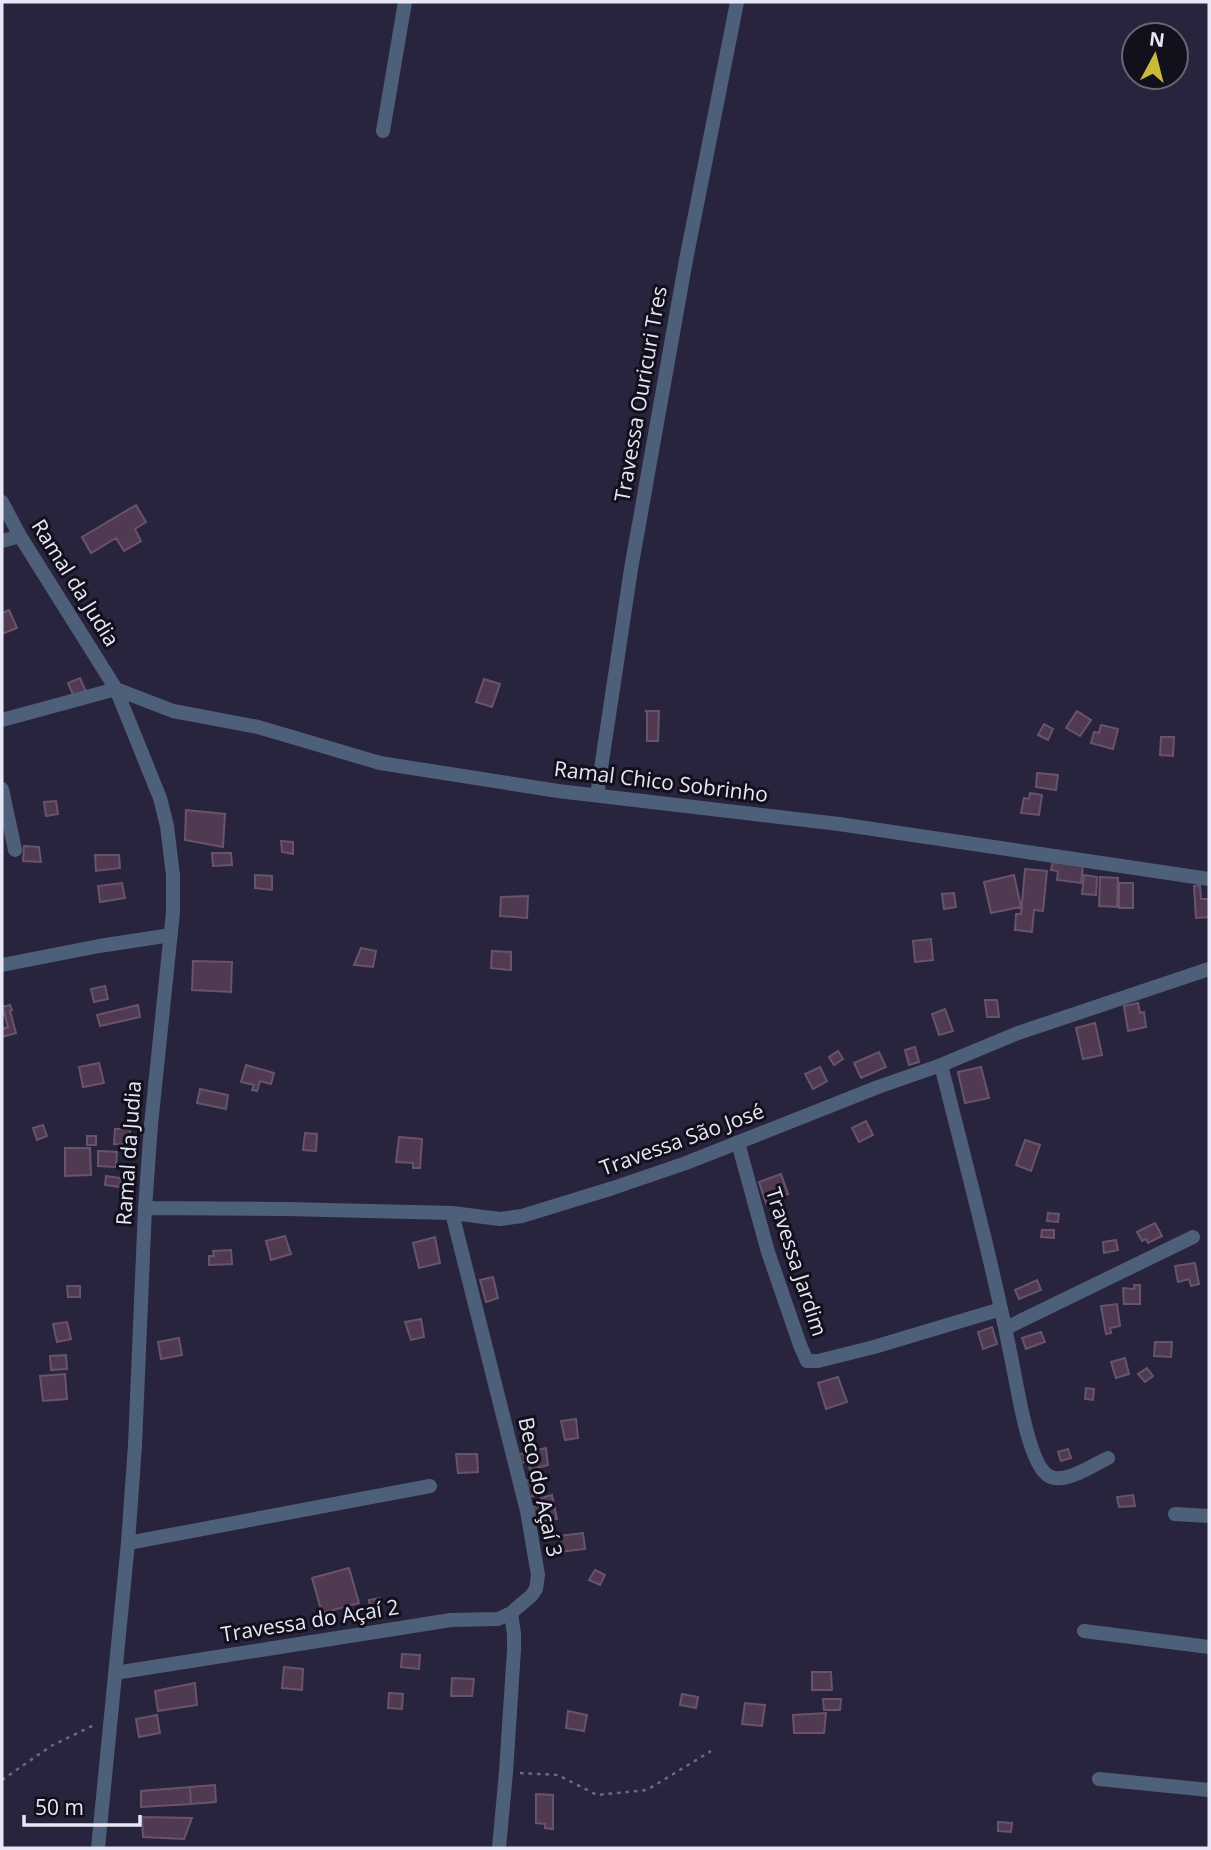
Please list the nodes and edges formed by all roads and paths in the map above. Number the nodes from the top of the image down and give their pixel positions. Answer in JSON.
{"nodes":[{"id":1,"x":405,"y":2,"type":"edge"},
{"id":2,"x":737,"y":2,"type":"edge"},
{"id":3,"x":383,"y":131,"type":"dead end"},
{"id":4,"x":2,"y":502,"type":"edge"},
{"id":5,"x":20,"y":536,"type":"junction"},
{"id":6,"x":2,"y":541,"type":"edge"},
{"id":7,"x":116,"y":689,"type":"junction"},
{"id":8,"x":2,"y":720,"type":"edge"},
{"id":9,"x":2,"y":789,"type":"edge"},
{"id":10,"x":597,"y":795,"type":"junction"},
{"id":11,"x":15,"y":850,"type":"dead end"},
{"id":12,"x":1209,"y":879,"type":"edge"},
{"id":13,"x":171,"y":935,"type":"junction"},
{"id":14,"x":2,"y":965,"type":"edge"},
{"id":15,"x":1209,"y":969,"type":"edge"},
{"id":16,"x":941,"y":1065,"type":"junction"},
{"id":17,"x":738,"y":1143,"type":"junction"},
{"id":18,"x":145,"y":1208,"type":"junction"},
{"id":19,"x":452,"y":1213,"type":"junction"},
{"id":20,"x":1193,"y":1237,"type":"dead end"},
{"id":21,"x":1001,"y":1309,"type":"junction"},
{"id":22,"x":1006,"y":1328,"type":"junction"},
{"id":23,"x":1108,"y":1458,"type":"dead end"},
{"id":24,"x":430,"y":1486,"type":"dead end"},
{"id":25,"x":1175,"y":1514,"type":"dead end"},
{"id":26,"x":1209,"y":1516,"type":"edge"},
{"id":27,"x":128,"y":1543,"type":"junction"},
{"id":28,"x":511,"y":1613,"type":"junction"},
{"id":29,"x":1084,"y":1632,"type":"dead end"},
{"id":30,"x":1209,"y":1647,"type":"edge"},
{"id":31,"x":115,"y":1673,"type":"junction"},
{"id":32,"x":110,"y":1717,"type":"junction"},
{"id":33,"x":711,"y":1751,"type":"dead end"},
{"id":34,"x":506,"y":1772,"type":"junction"},
{"id":35,"x":1098,"y":1779,"type":"dead end"},
{"id":36,"x":2,"y":1780,"type":"edge"},
{"id":37,"x":1209,"y":1790,"type":"edge"},
{"id":38,"x":98,"y":1848,"type":"edge"},
{"id":39,"x":499,"y":1848,"type":"edge"}],
"edges":[{"from":1,"to":3,"type":"street"},
{"from":2,"to":10,"type":"street","name":"Travessa Ouricuri Tres"},
{"from":4,"to":5,"type":"street","name":"Ramal da Judia"},
{"from":5,"to":6,"type":"street"},
{"from":5,"to":7,"type":"street","name":"Ramal da Judia"},
{"from":7,"to":8,"type":"street"},
{"from":7,"to":10,"type":"street","name":"Ramal Chico Sobrinho"},
{"from":7,"to":13,"type":"street","name":"Ramal da Judia"},
{"from":9,"to":11,"type":"street"},
{"from":10,"to":12,"type":"street","name":"Ramal Chico Sobrinho"},
{"from":13,"to":14,"type":"street"},
{"from":13,"to":18,"type":"street","name":"Ramal da Judia"},
{"from":15,"to":16,"type":"street","name":"Travessa São José"},
{"from":16,"to":17,"type":"street","name":"Travessa São José"},
{"from":16,"to":21,"type":"street"},
{"from":17,"to":19,"type":"street","name":"Travessa São José"},
{"from":17,"to":21,"type":"street","name":"Travessa Jardim"},
{"from":18,"to":19,"type":"street","name":"Travessa São José"},
{"from":18,"to":27,"type":"street","name":"Ramal da Judia"},
{"from":19,"to":28,"type":"street","name":"Beco do Açaí 3"},
{"from":20,"to":22,"type":"street"},
{"from":21,"to":22,"type":"street"},
{"from":22,"to":23,"type":"street"},
{"from":24,"to":27,"type":"street"},
{"from":25,"to":26,"type":"street"},
{"from":27,"to":31,"type":"street","name":"Ramal da Judia"},
{"from":28,"to":31,"type":"street","name":"Travessa do Açaí 2"},
{"from":28,"to":34,"type":"street"},
{"from":29,"to":30,"type":"street"},
{"from":31,"to":32,"type":"street","name":"Ramal da Judia"},
{"from":32,"to":36,"type":"path"},
{"from":32,"to":38,"type":"street","name":"Ramal da Judia"},
{"from":33,"to":34,"type":"path"},
{"from":34,"to":39,"type":"street"},
{"from":35,"to":37,"type":"street"}]}
